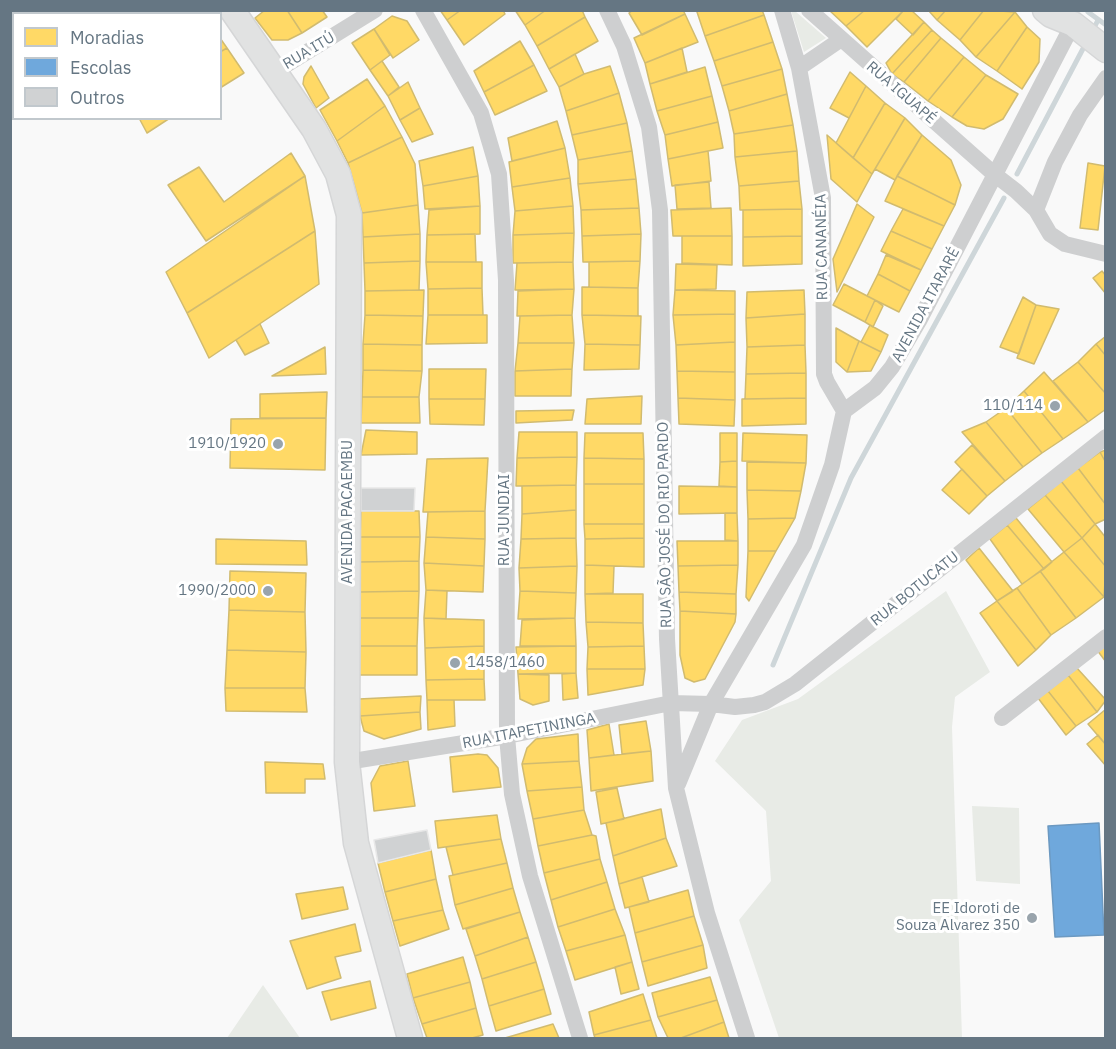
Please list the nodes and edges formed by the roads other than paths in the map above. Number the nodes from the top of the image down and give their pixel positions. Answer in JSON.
{"nodes":[{"id":1,"x":232,"y":10,"type":"edge"},
{"id":2,"x":375,"y":10,"type":"edge"},
{"id":3,"x":423,"y":10,"type":"edge"},
{"id":4,"x":607,"y":10,"type":"edge"},
{"id":5,"x":782,"y":10,"type":"edge"},
{"id":6,"x":809,"y":10,"type":"edge"},
{"id":7,"x":1056,"y":15,"type":"edge"},
{"id":8,"x":840,"y":39,"type":"junction"},
{"id":9,"x":1106,"y":50,"type":"edge"},
{"id":10,"x":799,"y":68,"type":"junction"},
{"id":11,"x":273,"y":73,"type":"junction"},
{"id":12,"x":1106,"y":78,"type":"edge"},
{"id":13,"x":994,"y":174,"type":"junction"},
{"id":14,"x":1036,"y":210,"type":"junction"},
{"id":15,"x":1106,"y":254,"type":"edge"},
{"id":16,"x":844,"y":411,"type":"junction"},
{"id":17,"x":1106,"y":437,"type":"edge"},
{"id":18,"x":1106,"y":637,"type":"edge"},
{"id":19,"x":670,"y":703,"type":"junction"},
{"id":20,"x":711,"y":704,"type":"junction"},
{"id":21,"x":1002,"y":718,"type":"dead end"},
{"id":22,"x":507,"y":736,"type":"junction"},
{"id":23,"x":347,"y":762,"type":"junction"},
{"id":24,"x":676,"y":788,"type":"junction"},
{"id":25,"x":410,"y":1038,"type":"edge"},
{"id":26,"x":580,"y":1038,"type":"edge"},
{"id":27,"x":747,"y":1038,"type":"edge"}],
"edges":[{"from":1,"to":11,"type":"main road","name":"AVENIDA PACAEMBU"},
{"from":2,"to":11,"type":"street","name":"RUA ITÚ"},
{"from":3,"to":22,"type":"street","name":"RUA JUNDIAI"},
{"from":4,"to":19,"type":"street","name":"RUA SÃO JOSÉ DO RIO PARDO"},
{"from":5,"to":10,"type":"street","name":"RUA CANANÉIA"},
{"from":6,"to":8,"type":"street","name":"RUA IGUAPÉ"},
{"from":7,"to":9,"type":"main road"},
{"from":7,"to":13,"type":"street","name":"AVENIDA ITARARÉ"},
{"from":8,"to":10,"type":"street"},
{"from":8,"to":13,"type":"street","name":"RUA IGUAPÉ"},
{"from":10,"to":16,"type":"street","name":"RUA CANANÉIA"},
{"from":11,"to":23,"type":"main road","name":"AVENIDA PACAEMBU"},
{"from":12,"to":14,"type":"street"},
{"from":13,"to":14,"type":"street","name":"RUA IGUAPÉ"},
{"from":13,"to":16,"type":"street","name":"AVENIDA ITARARÉ"},
{"from":14,"to":15,"type":"street","name":"RUA IGUAPÉ"},
{"from":16,"to":20,"type":"street"},
{"from":17,"to":20,"type":"street","name":"RUA BOTUCATU"},
{"from":18,"to":21,"type":"street"},
{"from":19,"to":20,"type":"street","name":"RUA ITAPETININGA"},
{"from":19,"to":22,"type":"street","name":"RUA ITAPETININGA"},
{"from":19,"to":24,"type":"street","name":"RUA SÃO JOSÉ DO RIO PARDO"},
{"from":20,"to":24,"type":"street"},
{"from":22,"to":23,"type":"street","name":"RUA ITAPETININGA"},
{"from":22,"to":26,"type":"street","name":"RUA JUNDIAI"},
{"from":23,"to":25,"type":"main road","name":"AVENIDA PACAEMBU"},
{"from":24,"to":27,"type":"street","name":"RUA SÃO JOSÉ DO RIO PARDO"}]}
